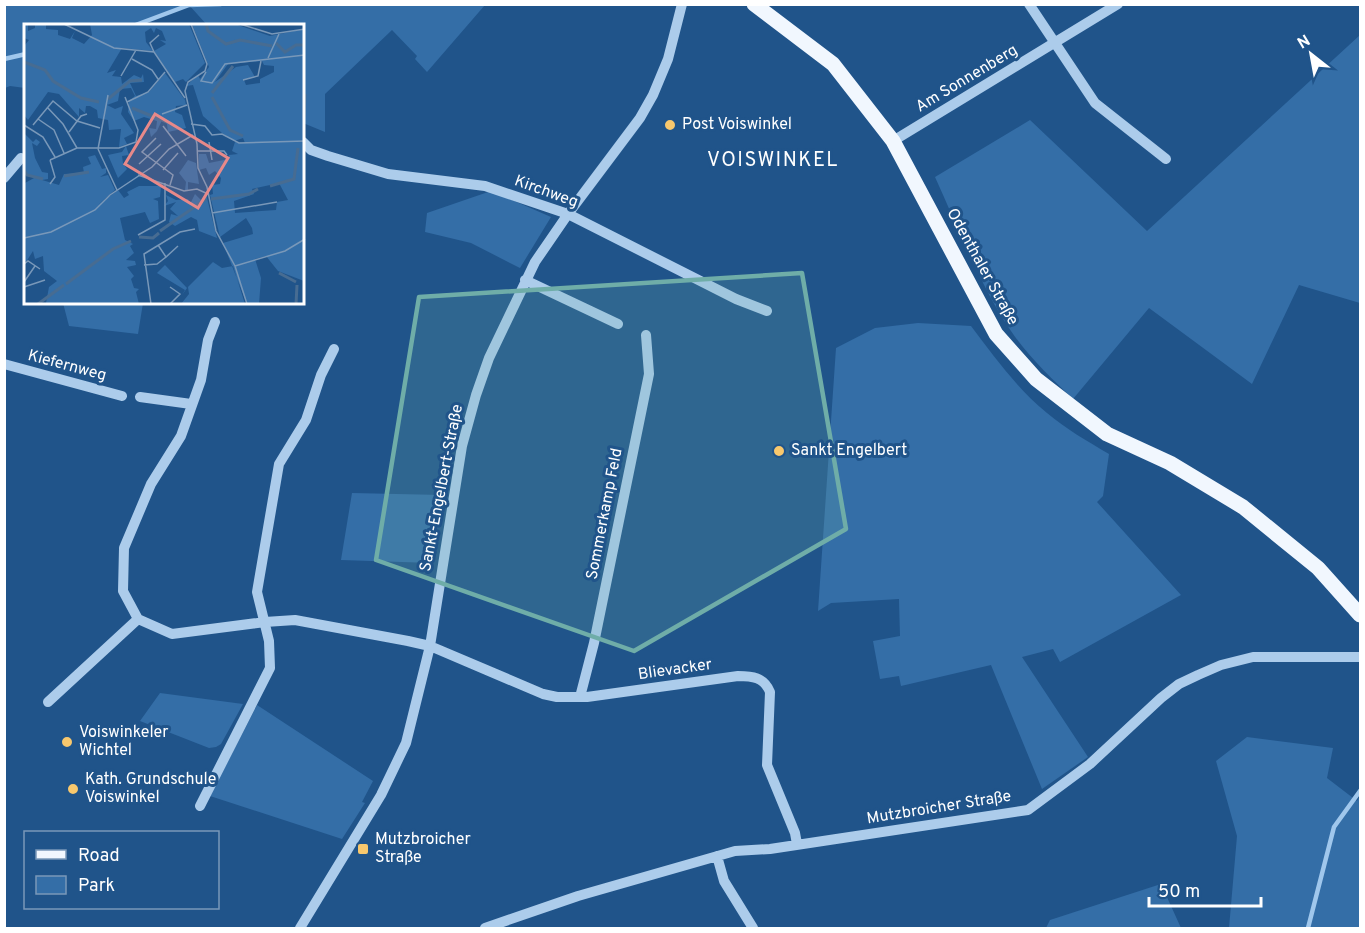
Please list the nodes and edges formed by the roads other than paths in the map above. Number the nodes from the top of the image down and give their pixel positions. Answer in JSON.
{"nodes":[{"id":1,"x":682,"y":4,"type":"edge"},
{"id":2,"x":754,"y":4,"type":"edge"},
{"id":3,"x":1029,"y":4,"type":"edge"},
{"id":4,"x":1119,"y":4,"type":"edge"},
{"id":5,"x":1056,"y":43,"type":"junction"},
{"id":6,"x":893,"y":141,"type":"junction"},
{"id":7,"x":304,"y":143,"type":"edge"},
{"id":8,"x":21,"y":158,"type":"dead end"},
{"id":9,"x":1166,"y":159,"type":"dead end"},
{"id":10,"x":4,"y":178,"type":"edge"},
{"id":11,"x":568,"y":214,"type":"junction"},
{"id":12,"x":525,"y":280,"type":"junction"},
{"id":13,"x":767,"y":311,"type":"dead end"},
{"id":14,"x":215,"y":322,"type":"dead end"},
{"id":15,"x":618,"y":324,"type":"dead end"},
{"id":16,"x":646,"y":335,"type":"dead end"},
{"id":17,"x":334,"y":349,"type":"dead end"},
{"id":18,"x":4,"y":364,"type":"edge"},
{"id":19,"x":122,"y":396,"type":"dead end"},
{"id":20,"x":140,"y":397,"type":"dead end"},
{"id":21,"x":191,"y":404,"type":"junction"},
{"id":22,"x":1360,"y":615,"type":"edge"},
{"id":23,"x":138,"y":619,"type":"junction"},
{"id":24,"x":265,"y":622,"type":"junction"},
{"id":25,"x":430,"y":646,"type":"junction"},
{"id":26,"x":1360,"y":657,"type":"edge"},
{"id":27,"x":580,"y":697,"type":"junction"},
{"id":28,"x":48,"y":702,"type":"dead end"},
{"id":29,"x":200,"y":806,"type":"dead end"},
{"id":30,"x":797,"y":844,"type":"junction"},
{"id":31,"x":717,"y":856,"type":"junction"},
{"id":32,"x":300,"y":928,"type":"edge"},
{"id":33,"x":484,"y":928,"type":"edge"},
{"id":34,"x":753,"y":928,"type":"edge"}],
"edges":[{"from":1,"to":11,"type":"street","name":"Sankt-Engelbert-Straße"},
{"from":2,"to":6,"type":"main road","name":"Odenthaler Straße"},
{"from":3,"to":5,"type":"street"},
{"from":4,"to":5,"type":"street","name":"Am Sonnenberg"},
{"from":5,"to":6,"type":"street","name":"Am Sonnenberg"},
{"from":5,"to":9,"type":"street"},
{"from":6,"to":22,"type":"main road","name":"Odenthaler Straße"},
{"from":7,"to":11,"type":"street","name":"Kirchweg"},
{"from":8,"to":10,"type":"street"},
{"from":11,"to":12,"type":"street","name":"Sankt-Engelbert-Straße"},
{"from":11,"to":13,"type":"street","name":"Kirchweg"},
{"from":12,"to":15,"type":"street"},
{"from":12,"to":25,"type":"street","name":"Sankt-Engelbert-Straße"},
{"from":14,"to":21,"type":"street"},
{"from":16,"to":27,"type":"street","name":"Sommerkamp Feld"},
{"from":17,"to":24,"type":"street"},
{"from":18,"to":19,"type":"street","name":"Kiefernweg"},
{"from":20,"to":21,"type":"street"},
{"from":21,"to":23,"type":"street"},
{"from":23,"to":24,"type":"street","name":"Blievacker"},
{"from":23,"to":28,"type":"street"},
{"from":24,"to":25,"type":"street","name":"Blievacker"},
{"from":24,"to":29,"type":"street"},
{"from":25,"to":27,"type":"street","name":"Blievacker"},
{"from":25,"to":32,"type":"street","name":"Sankt-Engelbert-Straße"},
{"from":26,"to":30,"type":"street","name":"Mutzbroicher Straße"},
{"from":27,"to":30,"type":"street","name":"Blievacker"},
{"from":30,"to":31,"type":"street","name":"Mutzbroicher Straße"},
{"from":31,"to":33,"type":"street","name":"Mutzbroicher Straße"},
{"from":31,"to":34,"type":"street"}]}
